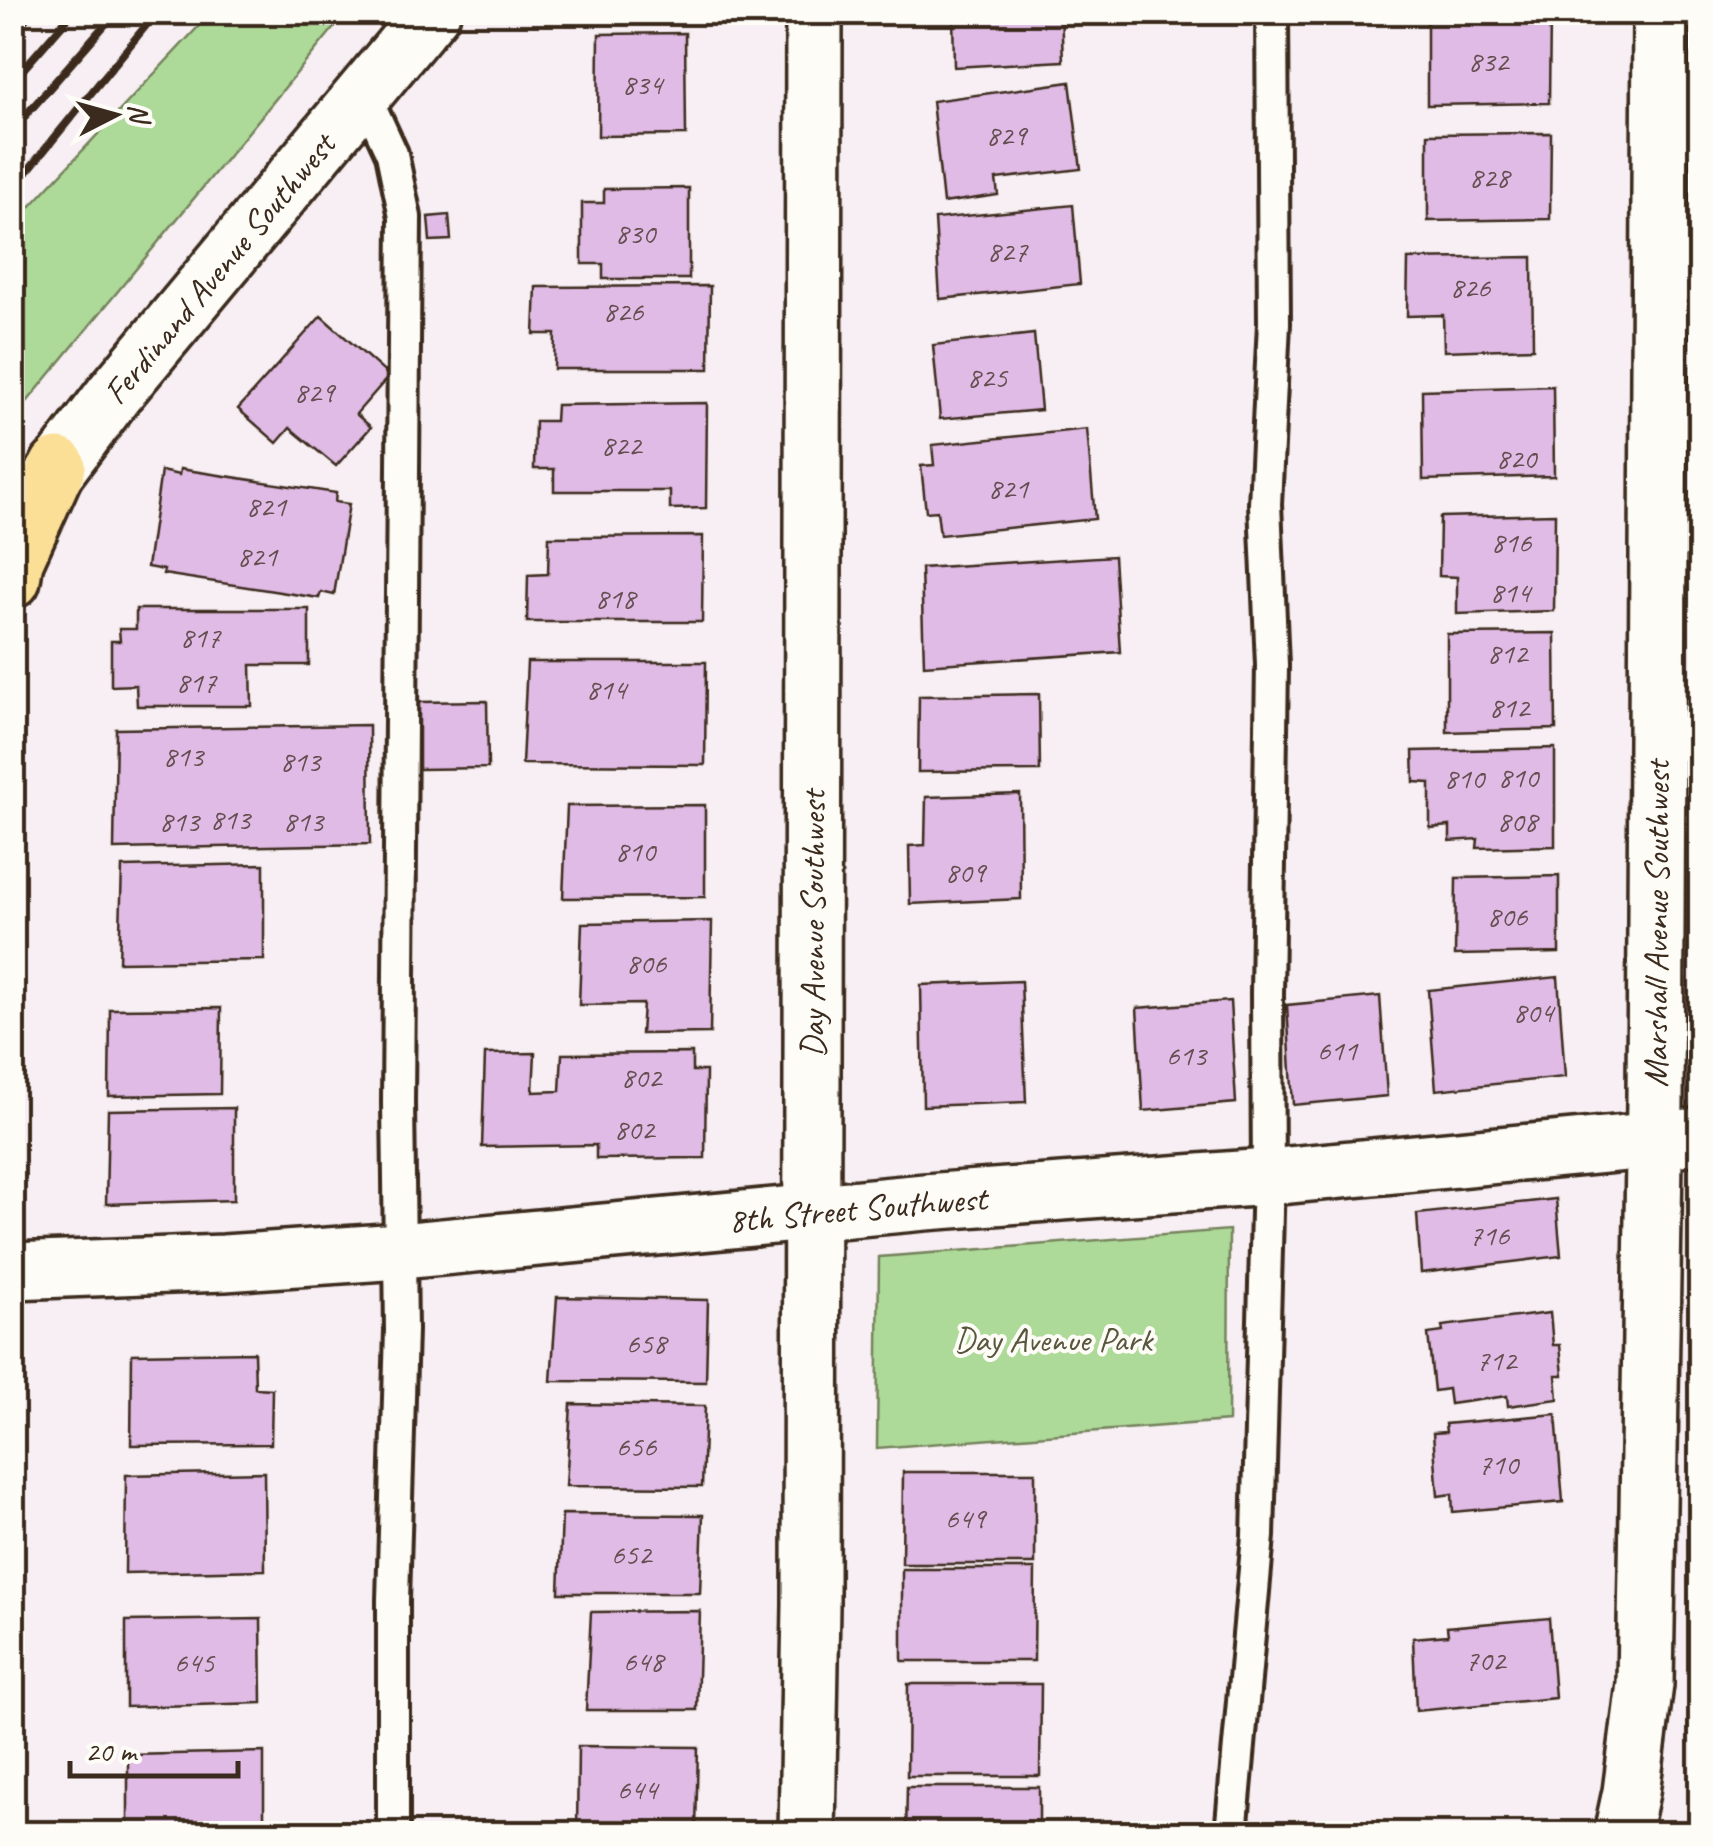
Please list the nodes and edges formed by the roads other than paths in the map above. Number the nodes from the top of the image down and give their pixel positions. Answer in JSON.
{"nodes":[{"id":1,"x":432,"y":12,"type":"edge"},
{"id":2,"x":814,"y":12,"type":"edge"},
{"id":3,"x":1272,"y":12,"type":"edge"},
{"id":4,"x":1662,"y":12,"type":"edge"},
{"id":5,"x":364,"y":92,"type":"junction"},
{"id":6,"x":58,"y":466,"type":"junction"},
{"id":7,"x":12,"y":530,"type":"edge"},
{"id":8,"x":12,"y":580,"type":"edge"},
{"id":9,"x":1678,"y":1138,"type":"edge"},
{"id":10,"x":1268,"y":1178,"type":"junction"},
{"id":11,"x":810,"y":1214,"type":"junction"},
{"id":12,"x":400,"y":1251,"type":"junction"},
{"id":13,"x":12,"y":1271,"type":"edge"},
{"id":14,"x":392,"y":1834,"type":"edge"},
{"id":15,"x":807,"y":1834,"type":"edge"},
{"id":16,"x":1230,"y":1834,"type":"edge"},
{"id":17,"x":1622,"y":1834,"type":"edge"}],
"edges":[{"from":1,"to":5,"type":"street","name":"Ferdinand Avenue Southwest"},
{"from":2,"to":11,"type":"street","name":"Day Avenue Southwest"},
{"from":3,"to":10,"type":"lane"},
{"from":4,"to":9,"type":"street","name":"Marshall Avenue Southwest"},
{"from":5,"to":6,"type":"street","name":"Ferdinand Avenue Southwest"},
{"from":5,"to":12,"type":"lane"},
{"from":6,"to":7,"type":"street","name":"Ferdinand Avenue Southwest"},
{"from":6,"to":8,"type":"main road"},
{"from":9,"to":10,"type":"street","name":"8th Street Southwest"},
{"from":9,"to":17,"type":"street","name":"Marshall Avenue Southwest"},
{"from":10,"to":11,"type":"street","name":"8th Street Southwest"},
{"from":10,"to":16,"type":"lane"},
{"from":11,"to":12,"type":"street","name":"8th Street Southwest"},
{"from":11,"to":15,"type":"street","name":"Day Avenue Southwest"},
{"from":12,"to":13,"type":"street","name":"8th Street Southwest"},
{"from":12,"to":14,"type":"lane"}]}
